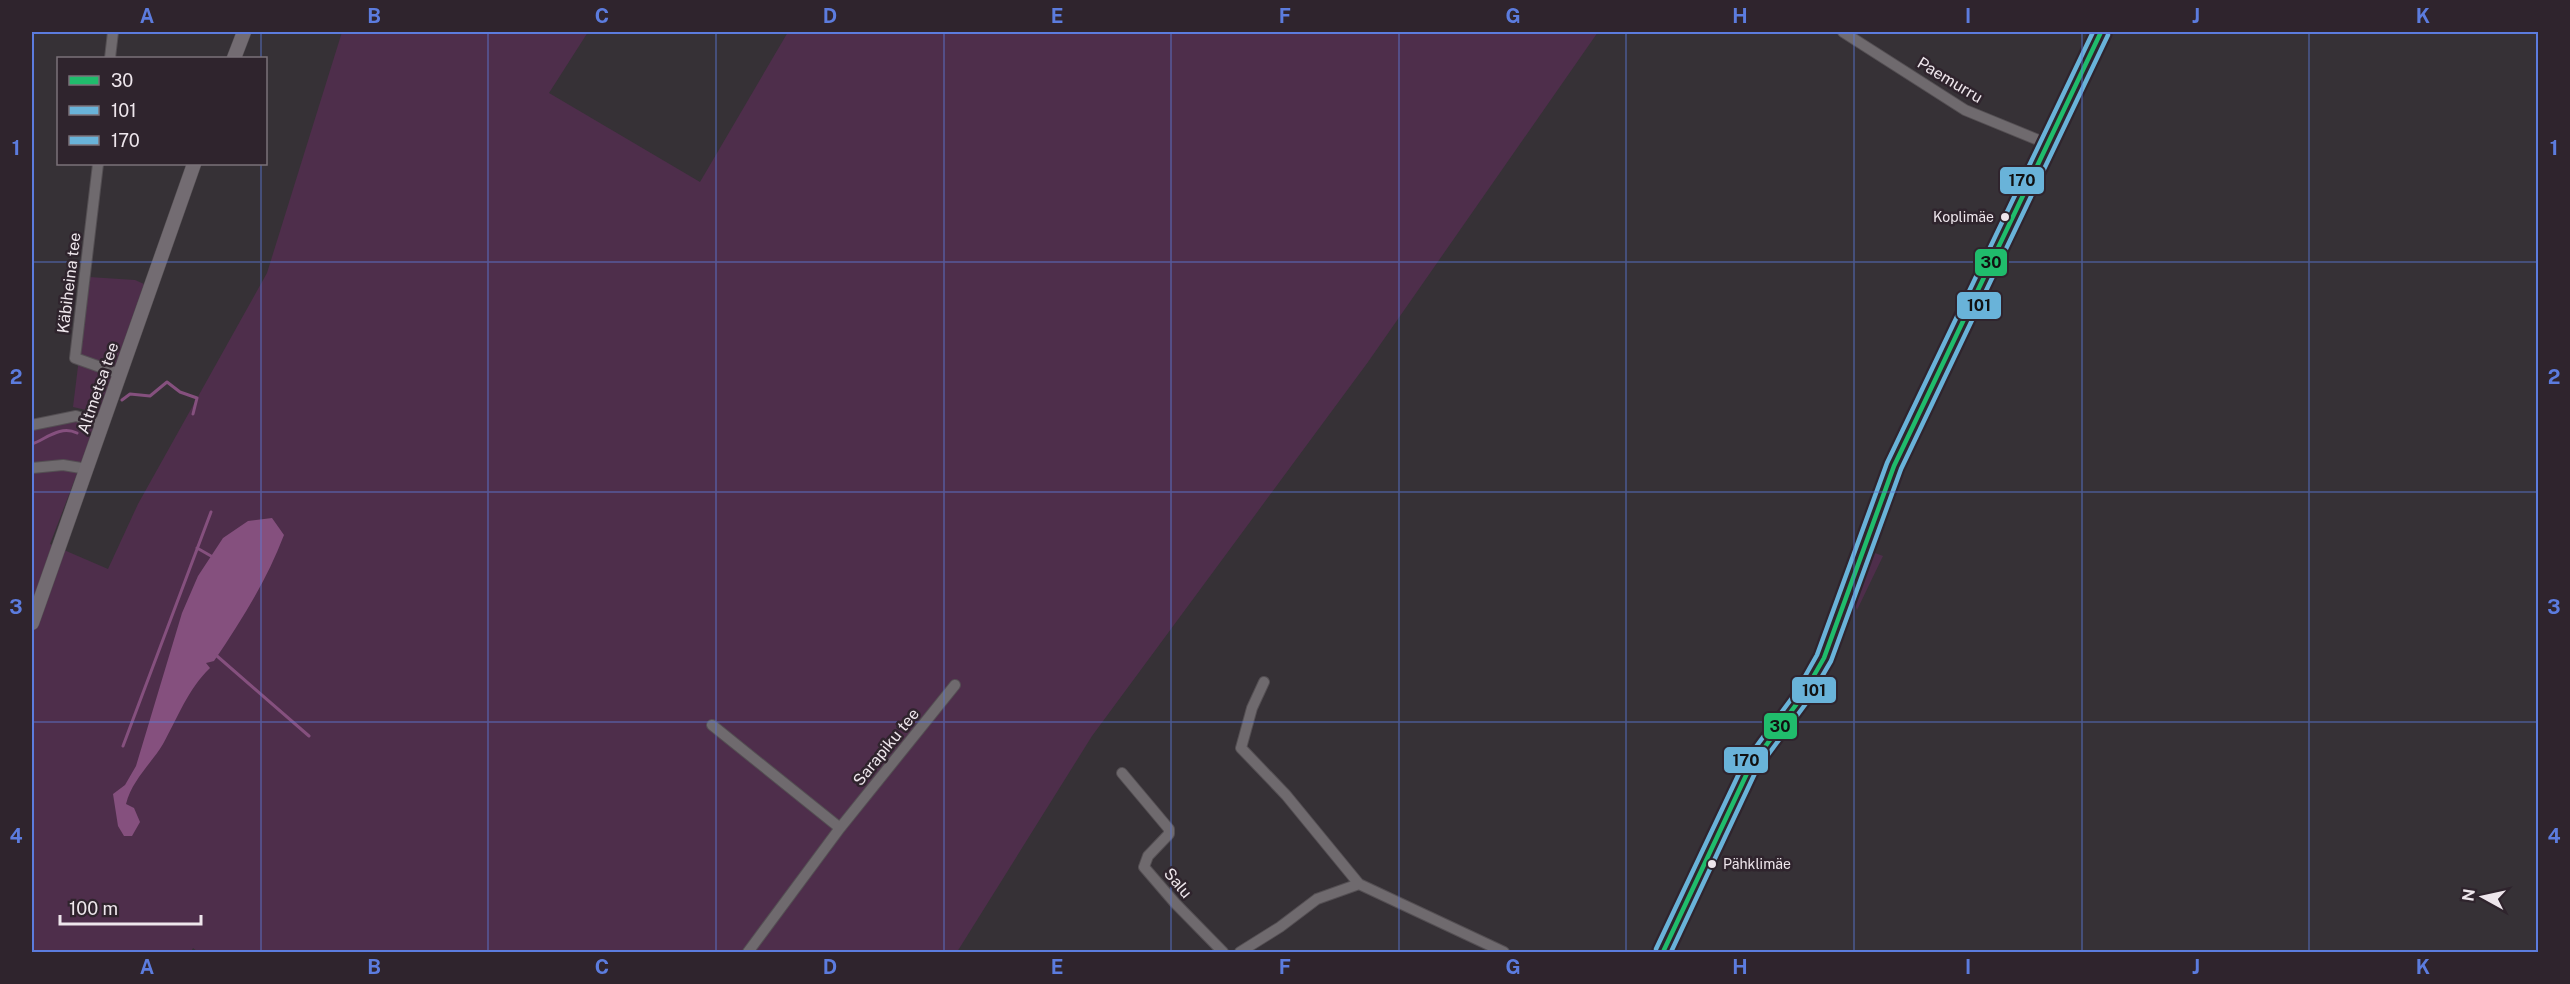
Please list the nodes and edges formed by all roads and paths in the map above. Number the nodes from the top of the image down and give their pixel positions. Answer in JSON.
{"nodes":[{"id":1,"x":113,"y":32,"type":"edge"},
{"id":2,"x":244,"y":32,"type":"edge"},
{"id":3,"x":1843,"y":32,"type":"edge"},
{"id":4,"x":2101,"y":32,"type":"edge"},
{"id":5,"x":110,"y":57,"type":"edge"},
{"id":6,"x":234,"y":57,"type":"edge"},
{"id":7,"x":2048,"y":144,"type":"junction"},
{"id":8,"x":98,"y":165,"type":"edge"},
{"id":9,"x":194,"y":165,"type":"edge"},
{"id":10,"x":120,"y":374,"type":"junction"},
{"id":11,"x":103,"y":424,"type":"junction"},
{"id":12,"x":32,"y":425,"type":"edge"},
{"id":13,"x":32,"y":468,"type":"edge"},
{"id":14,"x":87,"y":469,"type":"junction"},
{"id":15,"x":32,"y":622,"type":"edge"},
{"id":16,"x":1264,"y":682,"type":"dead end"},
{"id":17,"x":956,"y":685,"type":"dead end"},
{"id":18,"x":712,"y":725,"type":"dead end"},
{"id":19,"x":1122,"y":773,"type":"dead end"},
{"id":20,"x":840,"y":828,"type":"junction"},
{"id":21,"x":1359,"y":884,"type":"junction"},
{"id":22,"x":748,"y":952,"type":"edge"},
{"id":23,"x":1223,"y":952,"type":"edge"},
{"id":24,"x":1240,"y":952,"type":"edge"},
{"id":25,"x":1504,"y":952,"type":"edge"},
{"id":26,"x":1663,"y":952,"type":"edge"}],
"edges":[{"from":1,"to":5,"type":"street"},
{"from":2,"to":6,"type":"main road"},
{"from":3,"to":7,"type":"street","name":"Paemurru"},
{"from":4,"to":7,"type":"main road"},
{"from":7,"to":26,"type":"main road"},
{"from":8,"to":10,"type":"street","name":"Käbiheina tee"},
{"from":9,"to":10,"type":"main road","name":"Altmetsa tee"},
{"from":10,"to":11,"type":"main road","name":"Altmetsa tee"},
{"from":11,"to":12,"type":"street"},
{"from":11,"to":14,"type":"main road","name":"Altmetsa tee"},
{"from":13,"to":14,"type":"street"},
{"from":14,"to":15,"type":"main road","name":"Altmetsa tee"},
{"from":16,"to":21,"type":"street"},
{"from":17,"to":20,"type":"street","name":"Sarapiku tee"},
{"from":18,"to":20,"type":"street"},
{"from":19,"to":23,"type":"street","name":"Salu"},
{"from":20,"to":22,"type":"street","name":"Sarapiku tee"},
{"from":21,"to":24,"type":"street"},
{"from":21,"to":25,"type":"street"}]}
